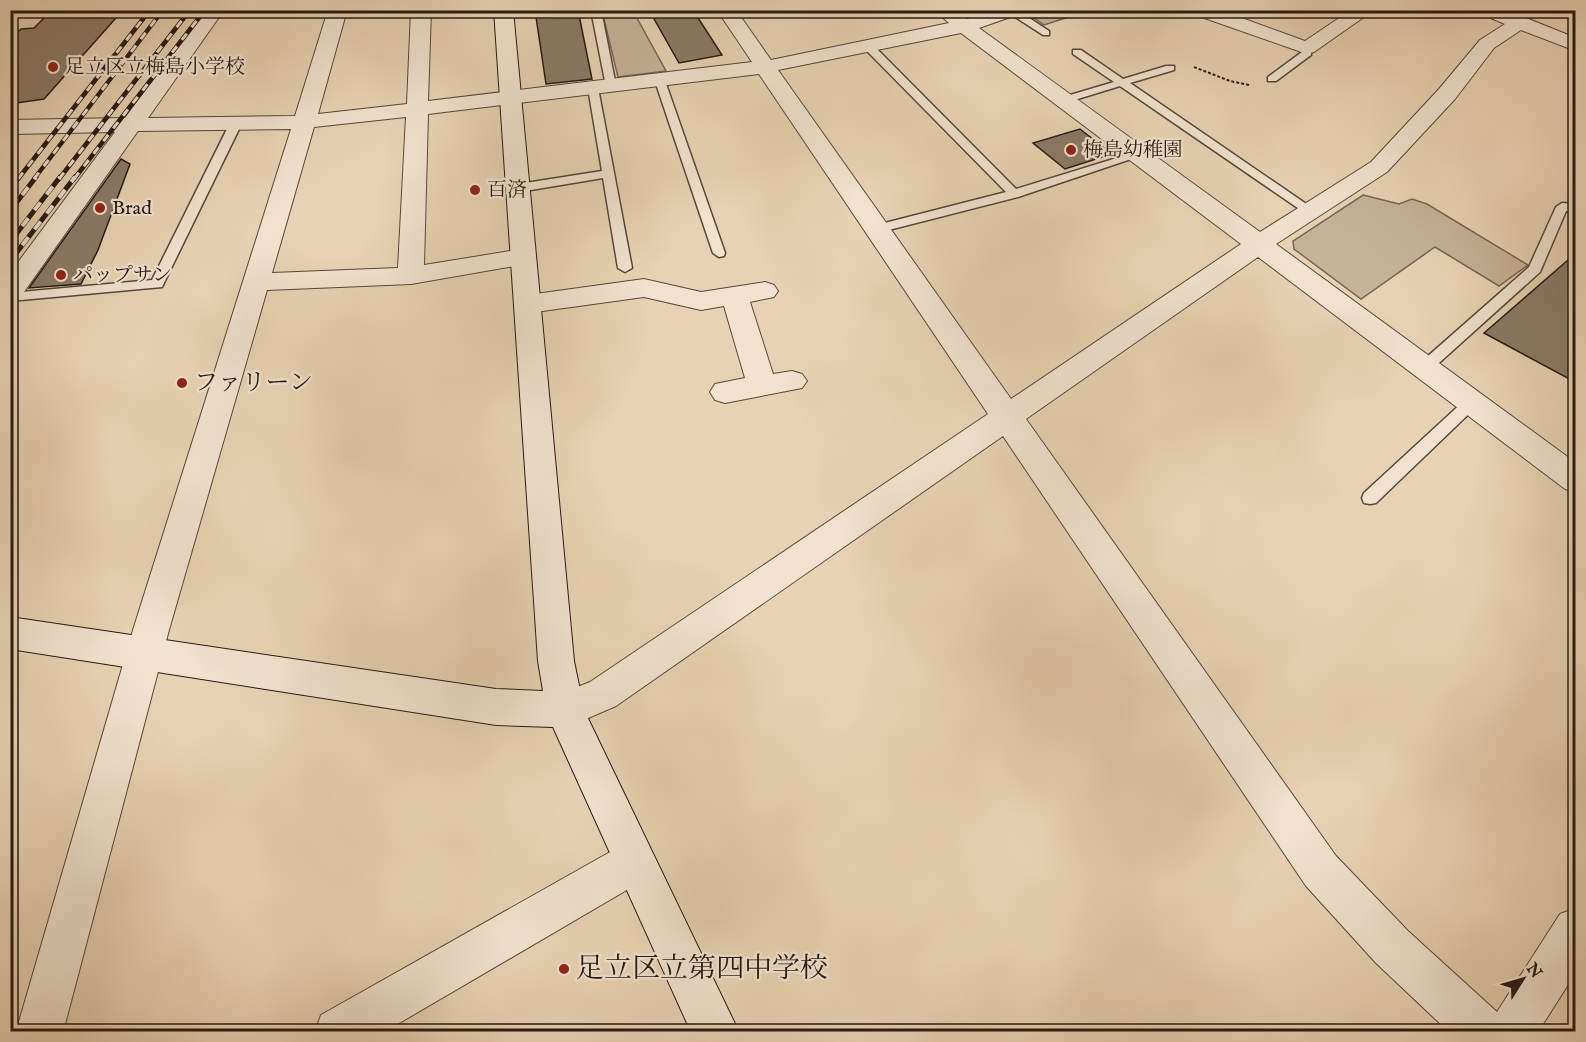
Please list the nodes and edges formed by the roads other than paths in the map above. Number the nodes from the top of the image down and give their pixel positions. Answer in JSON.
{"nodes":[{"id":1,"x":215,"y":10,"type":"edge"},
{"id":2,"x":338,"y":10,"type":"edge"},
{"id":3,"x":421,"y":10,"type":"edge"},
{"id":4,"x":503,"y":10,"type":"edge"},
{"id":5,"x":596,"y":10,"type":"edge"},
{"id":6,"x":726,"y":10,"type":"edge"},
{"id":7,"x":945,"y":10,"type":"edge"},
{"id":8,"x":1200,"y":10,"type":"edge"},
{"id":9,"x":1365,"y":10,"type":"edge"},
{"id":10,"x":1488,"y":10,"type":"edge"},
{"id":11,"x":1012,"y":11,"type":"edge"},
{"id":12,"x":1519,"y":23,"type":"junction"},
{"id":13,"x":965,"y":26,"type":"junction"},
{"id":14,"x":1046,"y":33,"type":"dead end"},
{"id":15,"x":1575,"y":45,"type":"edge"},
{"id":16,"x":869,"y":47,"type":"junction"},
{"id":17,"x":1307,"y":48,"type":"junction"},
{"id":18,"x":1077,"y":52,"type":"dead end"},
{"id":19,"x":765,"y":67,"type":"junction"},
{"id":20,"x":1170,"y":68,"type":"road end"},
{"id":21,"x":1272,"y":79,"type":"road end"},
{"id":22,"x":660,"y":81,"type":"junction"},
{"id":23,"x":1122,"y":82,"type":"junction"},
{"id":24,"x":602,"y":87,"type":"junction"},
{"id":25,"x":511,"y":98,"type":"junction"},
{"id":26,"x":1064,"y":100,"type":"junction"},
{"id":27,"x":418,"y":109,"type":"junction"},
{"id":28,"x":303,"y":122,"type":"junction"},
{"id":29,"x":134,"y":125,"type":"junction"},
{"id":30,"x":235,"y":125,"type":"junction"},
{"id":31,"x":10,"y":127,"type":"edge"},
{"id":32,"x":1137,"y":155,"type":"junction"},
{"id":33,"x":608,"y":174,"type":"junction"},
{"id":34,"x":519,"y":188,"type":"junction"},
{"id":35,"x":1014,"y":194,"type":"junction"},
{"id":36,"x":1575,"y":208,"type":"edge"},
{"id":37,"x":1309,"y":210,"type":"junction"},
{"id":38,"x":877,"y":230,"type":"junction"},
{"id":39,"x":1260,"y":245,"type":"junction"},
{"id":40,"x":719,"y":253,"type":"dead end"},
{"id":41,"x":523,"y":257,"type":"junction"},
{"id":42,"x":625,"y":268,"type":"dead end"},
{"id":43,"x":411,"y":276,"type":"junction"},
{"id":44,"x":257,"y":282,"type":"junction"},
{"id":45,"x":765,"y":291,"type":"dead end"},
{"id":46,"x":10,"y":295,"type":"edge"},
{"id":47,"x":735,"y":296,"type":"junction"},
{"id":48,"x":528,"y":304,"type":"junction"},
{"id":49,"x":1424,"y":368,"type":"junction"},
{"id":50,"x":792,"y":381,"type":"dead end"},
{"id":51,"x":762,"y":386,"type":"junction"},
{"id":52,"x":725,"y":392,"type":"dead end"},
{"id":53,"x":1471,"y":403,"type":"junction"},
{"id":54,"x":1007,"y":416,"type":"junction"},
{"id":55,"x":1575,"y":480,"type":"edge"},
{"id":56,"x":1370,"y":498,"type":"dead end"},
{"id":57,"x":10,"y":633,"type":"edge"},
{"id":58,"x":144,"y":655,"type":"junction"},
{"id":59,"x":565,"y":710,"type":"junction"},
{"id":60,"x":634,"y":862,"type":"junction"},
{"id":61,"x":1575,"y":930,"type":"edge"},
{"id":62,"x":39,"y":1032,"type":"edge"},
{"id":63,"x":338,"y":1032,"type":"edge"},
{"id":64,"x":716,"y":1032,"type":"edge"},
{"id":65,"x":1484,"y":1032,"type":"edge"},
{"id":66,"x":1511,"y":1032,"type":"edge"}],
"edges":[{"from":1,"to":29,"type":"street"},
{"from":2,"to":28,"type":"street"},
{"from":3,"to":27,"type":"street"},
{"from":4,"to":25,"type":"street"},
{"from":5,"to":24,"type":"lane"},
{"from":6,"to":19,"type":"street"},
{"from":7,"to":13,"type":"street"},
{"from":8,"to":17,"type":"street"},
{"from":9,"to":17,"type":"street"},
{"from":10,"to":12,"type":"street"},
{"from":11,"to":13,"type":"street"},
{"from":11,"to":14,"type":"lane"},
{"from":12,"to":15,"type":"street"},
{"from":12,"to":37,"type":"street"},
{"from":13,"to":16,"type":"street"},
{"from":13,"to":26,"type":"street"},
{"from":16,"to":19,"type":"street"},
{"from":16,"to":35,"type":"lane"},
{"from":17,"to":21,"type":"lane"},
{"from":18,"to":23,"type":"lane"},
{"from":19,"to":22,"type":"street"},
{"from":19,"to":38,"type":"street"},
{"from":20,"to":23,"type":"lane"},
{"from":22,"to":24,"type":"street"},
{"from":22,"to":40,"type":"lane"},
{"from":23,"to":26,"type":"lane"},
{"from":23,"to":37,"type":"lane"},
{"from":24,"to":25,"type":"street"},
{"from":24,"to":33,"type":"lane"},
{"from":25,"to":27,"type":"street"},
{"from":25,"to":34,"type":"street"},
{"from":26,"to":32,"type":"street"},
{"from":27,"to":28,"type":"street"},
{"from":27,"to":43,"type":"street"},
{"from":28,"to":30,"type":"street"},
{"from":28,"to":44,"type":"street"},
{"from":29,"to":30,"type":"street"},
{"from":29,"to":31,"type":"street"},
{"from":29,"to":46,"type":"street"},
{"from":30,"to":46,"type":"lane"},
{"from":32,"to":35,"type":"lane"},
{"from":32,"to":39,"type":"street"},
{"from":33,"to":34,"type":"lane"},
{"from":33,"to":42,"type":"lane"},
{"from":34,"to":41,"type":"street"},
{"from":35,"to":38,"type":"lane"},
{"from":36,"to":49,"type":"lane"},
{"from":37,"to":39,"type":"street"},
{"from":38,"to":54,"type":"street"},
{"from":39,"to":49,"type":"street"},
{"from":39,"to":54,"type":"street"},
{"from":41,"to":43,"type":"street"},
{"from":41,"to":48,"type":"street"},
{"from":43,"to":44,"type":"street"},
{"from":44,"to":58,"type":"street"},
{"from":45,"to":47,"type":"street"},
{"from":47,"to":48,"type":"street"},
{"from":47,"to":51,"type":"street"},
{"from":48,"to":59,"type":"street"},
{"from":49,"to":53,"type":"street"},
{"from":50,"to":51,"type":"street"},
{"from":51,"to":52,"type":"street"},
{"from":53,"to":55,"type":"street"},
{"from":53,"to":56,"type":"lane"},
{"from":54,"to":59,"type":"street"},
{"from":54,"to":65,"type":"street"},
{"from":57,"to":58,"type":"street"},
{"from":58,"to":59,"type":"street"},
{"from":58,"to":62,"type":"street"},
{"from":59,"to":60,"type":"street"},
{"from":60,"to":63,"type":"street"},
{"from":60,"to":64,"type":"street"},
{"from":61,"to":66,"type":"street"}]}
